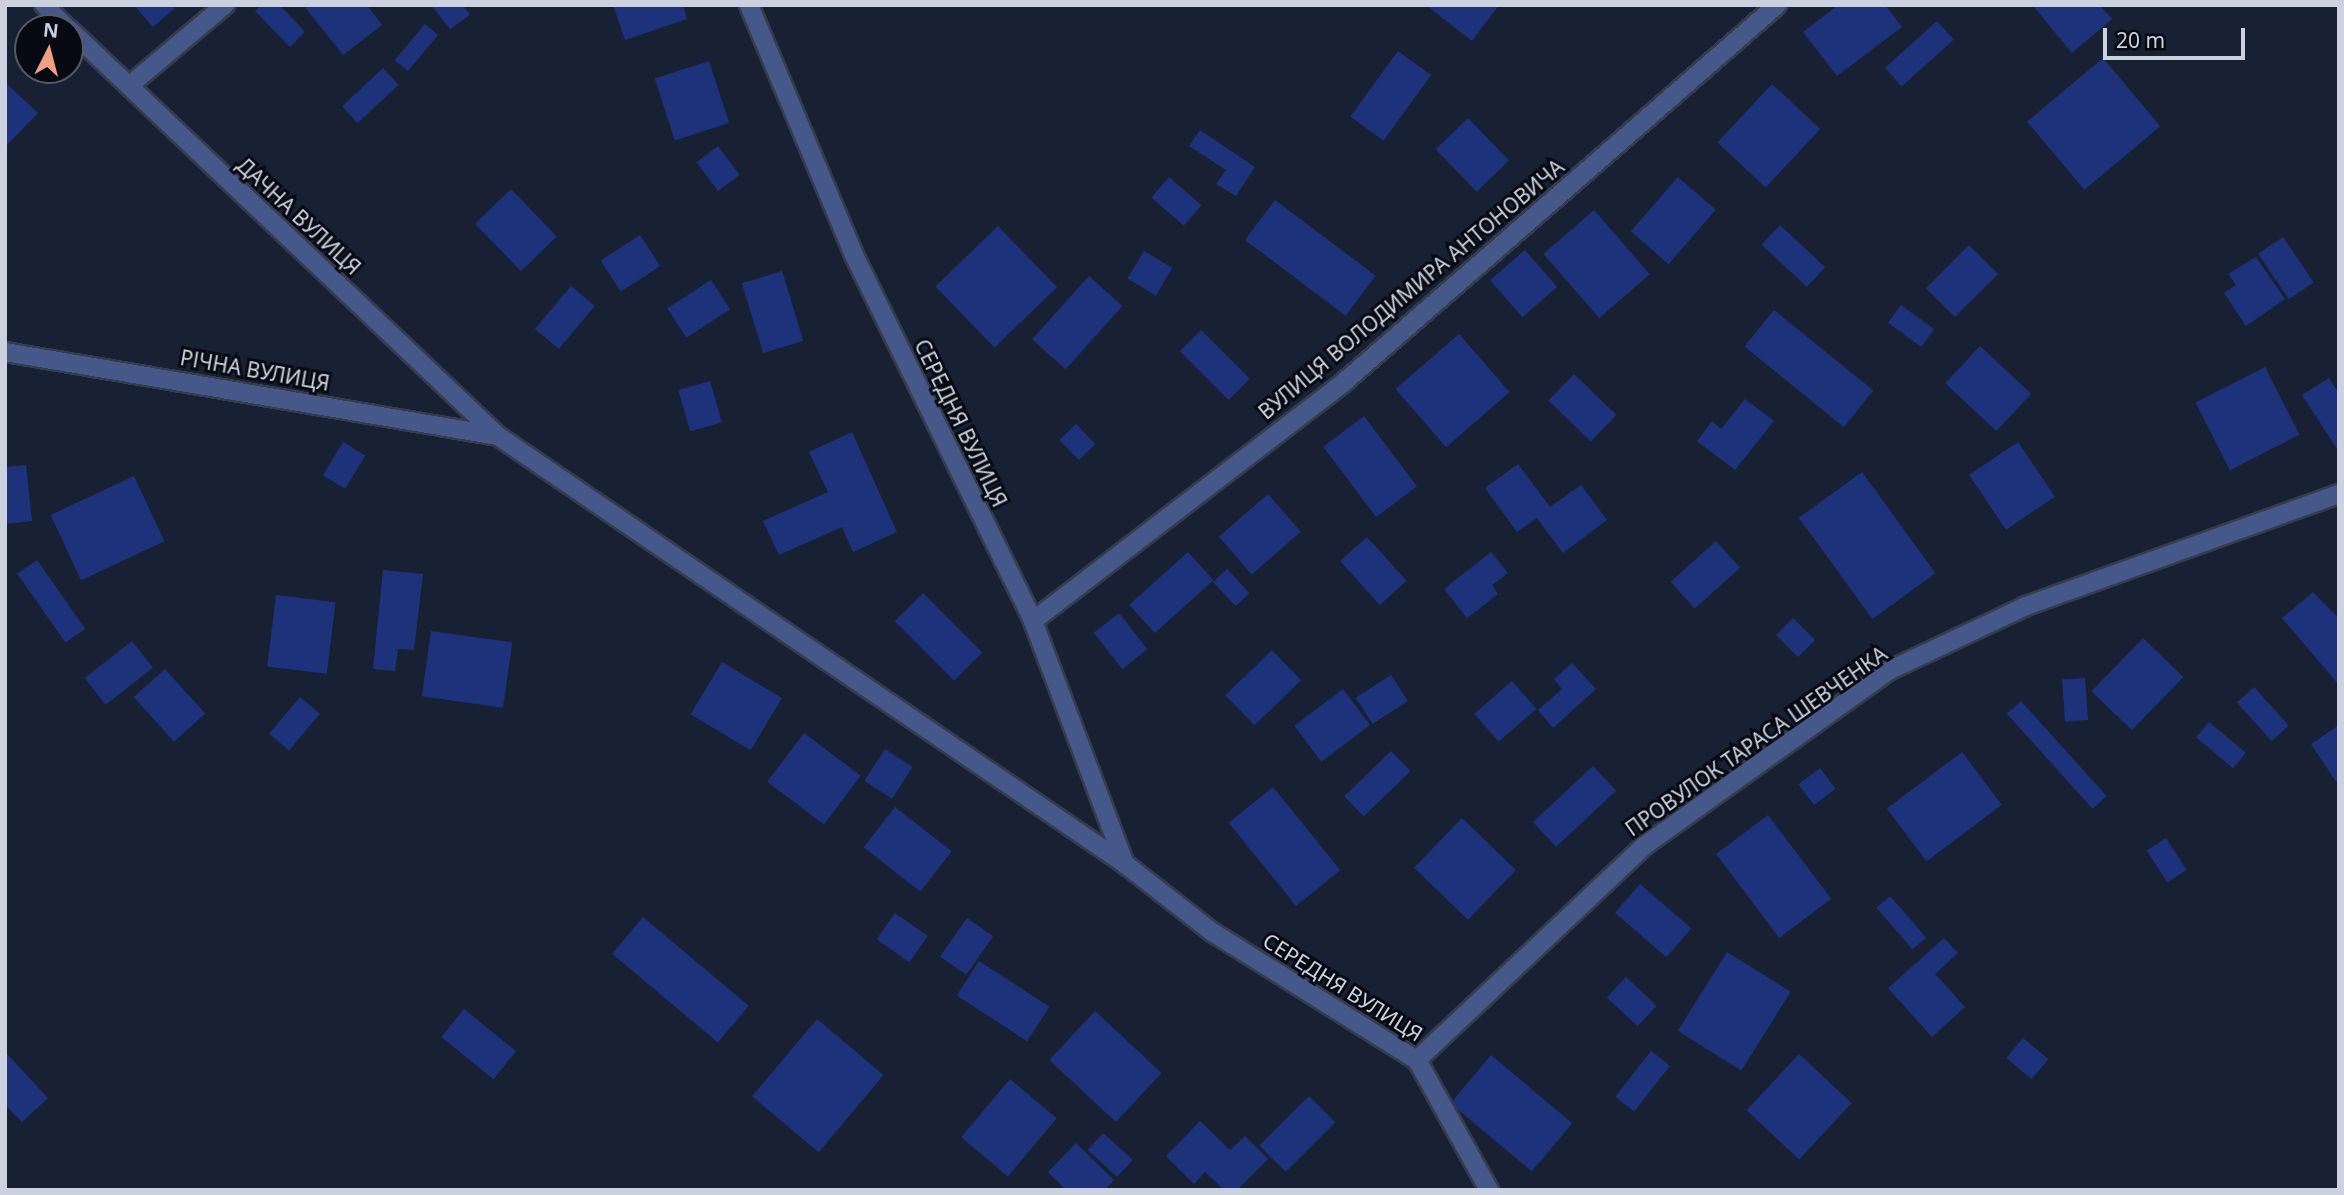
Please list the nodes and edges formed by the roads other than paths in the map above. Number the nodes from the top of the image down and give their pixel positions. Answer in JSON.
{"nodes":[{"id":1,"x":225,"y":5,"type":"edge"},
{"id":2,"x":749,"y":5,"type":"edge"},
{"id":3,"x":1777,"y":5,"type":"edge"},
{"id":4,"x":84,"y":43,"type":"edge"},
{"id":5,"x":129,"y":86,"type":"junction"},
{"id":6,"x":5,"y":352,"type":"edge"},
{"id":7,"x":498,"y":436,"type":"junction"},
{"id":8,"x":2339,"y":494,"type":"edge"},
{"id":9,"x":1033,"y":621,"type":"junction"},
{"id":10,"x":1125,"y":864,"type":"junction"},
{"id":11,"x":1417,"y":1060,"type":"junction"},
{"id":12,"x":1489,"y":1190,"type":"edge"}],
"edges":[{"from":1,"to":5,"type":"street"},
{"from":2,"to":9,"type":"street","name":"СЕРЕДНЯ ВУЛИЦЯ"},
{"from":3,"to":9,"type":"street","name":"ВУЛИЦЯ ВОЛОДИМИРА АНТОНОВИЧА"},
{"from":4,"to":5,"type":"street","name":"ДАЧНА ВУЛИЦЯ"},
{"from":5,"to":7,"type":"street","name":"ДАЧНА ВУЛИЦЯ"},
{"from":6,"to":7,"type":"street","name":"РІЧНА ВУЛИЦЯ"},
{"from":7,"to":10,"type":"street","name":"СЕРЕДНЯ ВУЛИЦЯ"},
{"from":8,"to":11,"type":"street","name":"ПРОВУЛОК ТАРАСА ШЕВЧЕНКА"},
{"from":9,"to":10,"type":"street","name":"СЕРЕДНЯ ВУЛИЦЯ"},
{"from":10,"to":11,"type":"street","name":"СЕРЕДНЯ ВУЛИЦЯ"},
{"from":11,"to":12,"type":"street","name":"СЕРЕДНЯ ВУЛИЦЯ"}]}
